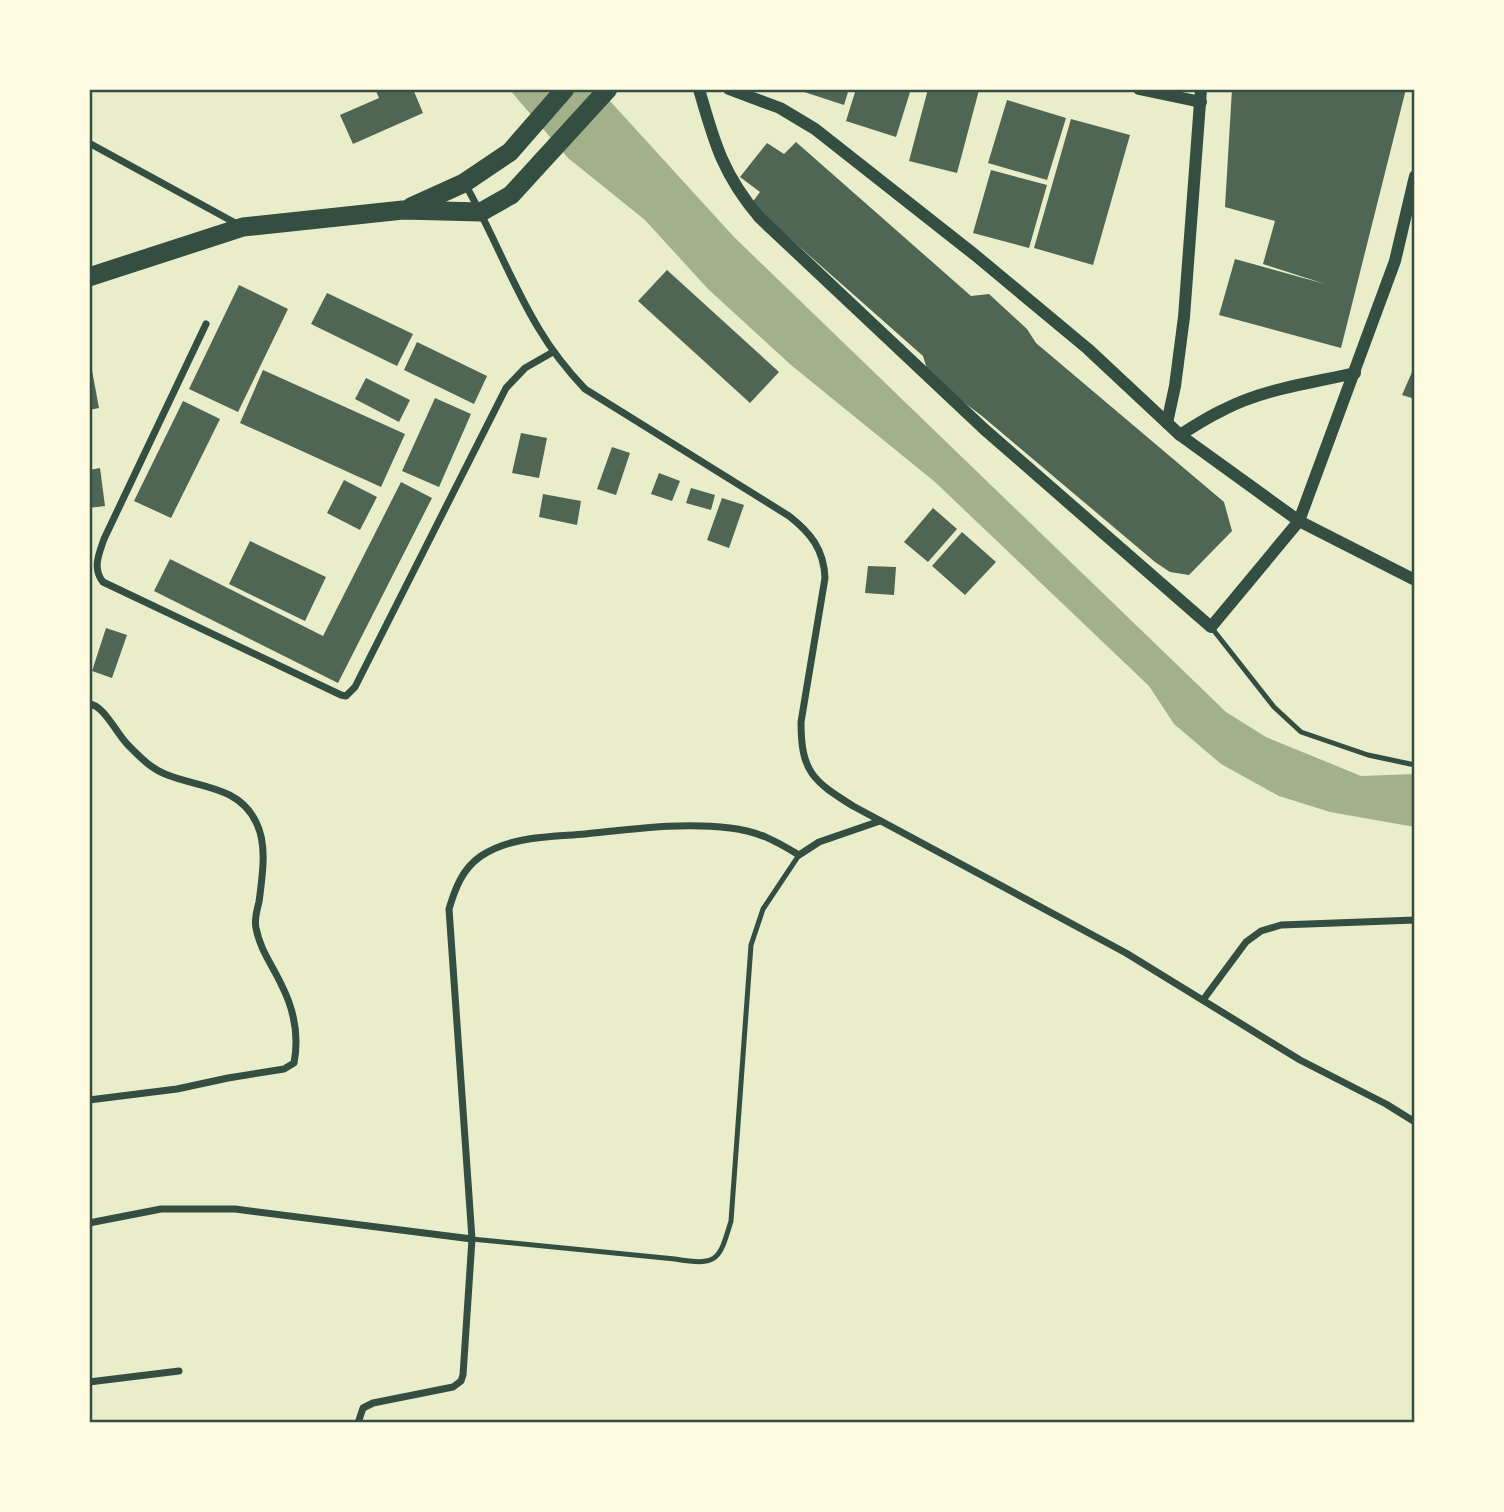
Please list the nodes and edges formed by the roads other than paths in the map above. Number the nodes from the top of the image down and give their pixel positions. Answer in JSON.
{"nodes":[{"id":1,"x":565,"y":89,"type":"edge"},
{"id":2,"x":608,"y":89,"type":"edge"},
{"id":3,"x":699,"y":89,"type":"edge"},
{"id":4,"x":729,"y":89,"type":"edge"},
{"id":5,"x":1139,"y":89,"type":"edge"},
{"id":6,"x":1201,"y":95,"type":"edge"},
{"id":7,"x":89,"y":143,"type":"edge"},
{"id":8,"x":1415,"y":176,"type":"edge"},
{"id":9,"x":464,"y":183,"type":"junction"},
{"id":10,"x":403,"y":210,"type":"junction"},
{"id":11,"x":481,"y":212,"type":"junction"},
{"id":12,"x":243,"y":227,"type":"junction"},
{"id":13,"x":89,"y":277,"type":"edge"},
{"id":14,"x":206,"y":324,"type":"dead end"},
{"id":15,"x":553,"y":352,"type":"junction"},
{"id":16,"x":1355,"y":373,"type":"junction"},
{"id":17,"x":1167,"y":423,"type":"junction"},
{"id":18,"x":1180,"y":435,"type":"junction"},
{"id":19,"x":1299,"y":521,"type":"junction"},
{"id":20,"x":1415,"y":580,"type":"edge"},
{"id":21,"x":1211,"y":627,"type":"junction"},
{"id":22,"x":89,"y":704,"type":"edge"},
{"id":23,"x":1415,"y":765,"type":"edge"},
{"id":24,"x":880,"y":821,"type":"junction"},
{"id":25,"x":799,"y":855,"type":"junction"},
{"id":26,"x":1415,"y":920,"type":"edge"},
{"id":27,"x":1203,"y":1000,"type":"junction"},
{"id":28,"x":89,"y":1100,"type":"edge"},
{"id":29,"x":1415,"y":1122,"type":"edge"},
{"id":30,"x":89,"y":1223,"type":"edge"},
{"id":31,"x":472,"y":1239,"type":"junction"},
{"id":32,"x":179,"y":1371,"type":"dead end"},
{"id":33,"x":89,"y":1382,"type":"edge"},
{"id":34,"x":358,"y":1423,"type":"edge"}],
"edges":[{"from":1,"to":9,"type":"highway"},
{"from":2,"to":11,"type":"highway"},
{"from":3,"to":21,"type":"street"},
{"from":4,"to":17,"type":"street"},
{"from":5,"to":6,"type":"street"},
{"from":6,"to":17,"type":"street"},
{"from":7,"to":12,"type":"street"},
{"from":8,"to":16,"type":"street"},
{"from":9,"to":10,"type":"highway"},
{"from":9,"to":11,"type":"street"},
{"from":10,"to":11,"type":"highway"},
{"from":10,"to":12,"type":"highway"},
{"from":11,"to":15,"type":"street"},
{"from":12,"to":13,"type":"highway"},
{"from":14,"to":15,"type":"street"},
{"from":15,"to":24,"type":"street"},
{"from":16,"to":18,"type":"street"},
{"from":16,"to":19,"type":"street"},
{"from":17,"to":18,"type":"street"},
{"from":18,"to":19,"type":"street"},
{"from":19,"to":20,"type":"street"},
{"from":19,"to":21,"type":"street"},
{"from":21,"to":23,"type":"lane"},
{"from":22,"to":28,"type":"street"},
{"from":24,"to":25,"type":"street"},
{"from":24,"to":27,"type":"street"},
{"from":25,"to":31,"type":"lane"},
{"from":25,"to":31,"type":"street"},
{"from":26,"to":27,"type":"street"},
{"from":27,"to":29,"type":"street"},
{"from":30,"to":31,"type":"street"},
{"from":31,"to":34,"type":"street"},
{"from":32,"to":33,"type":"street"}]}
